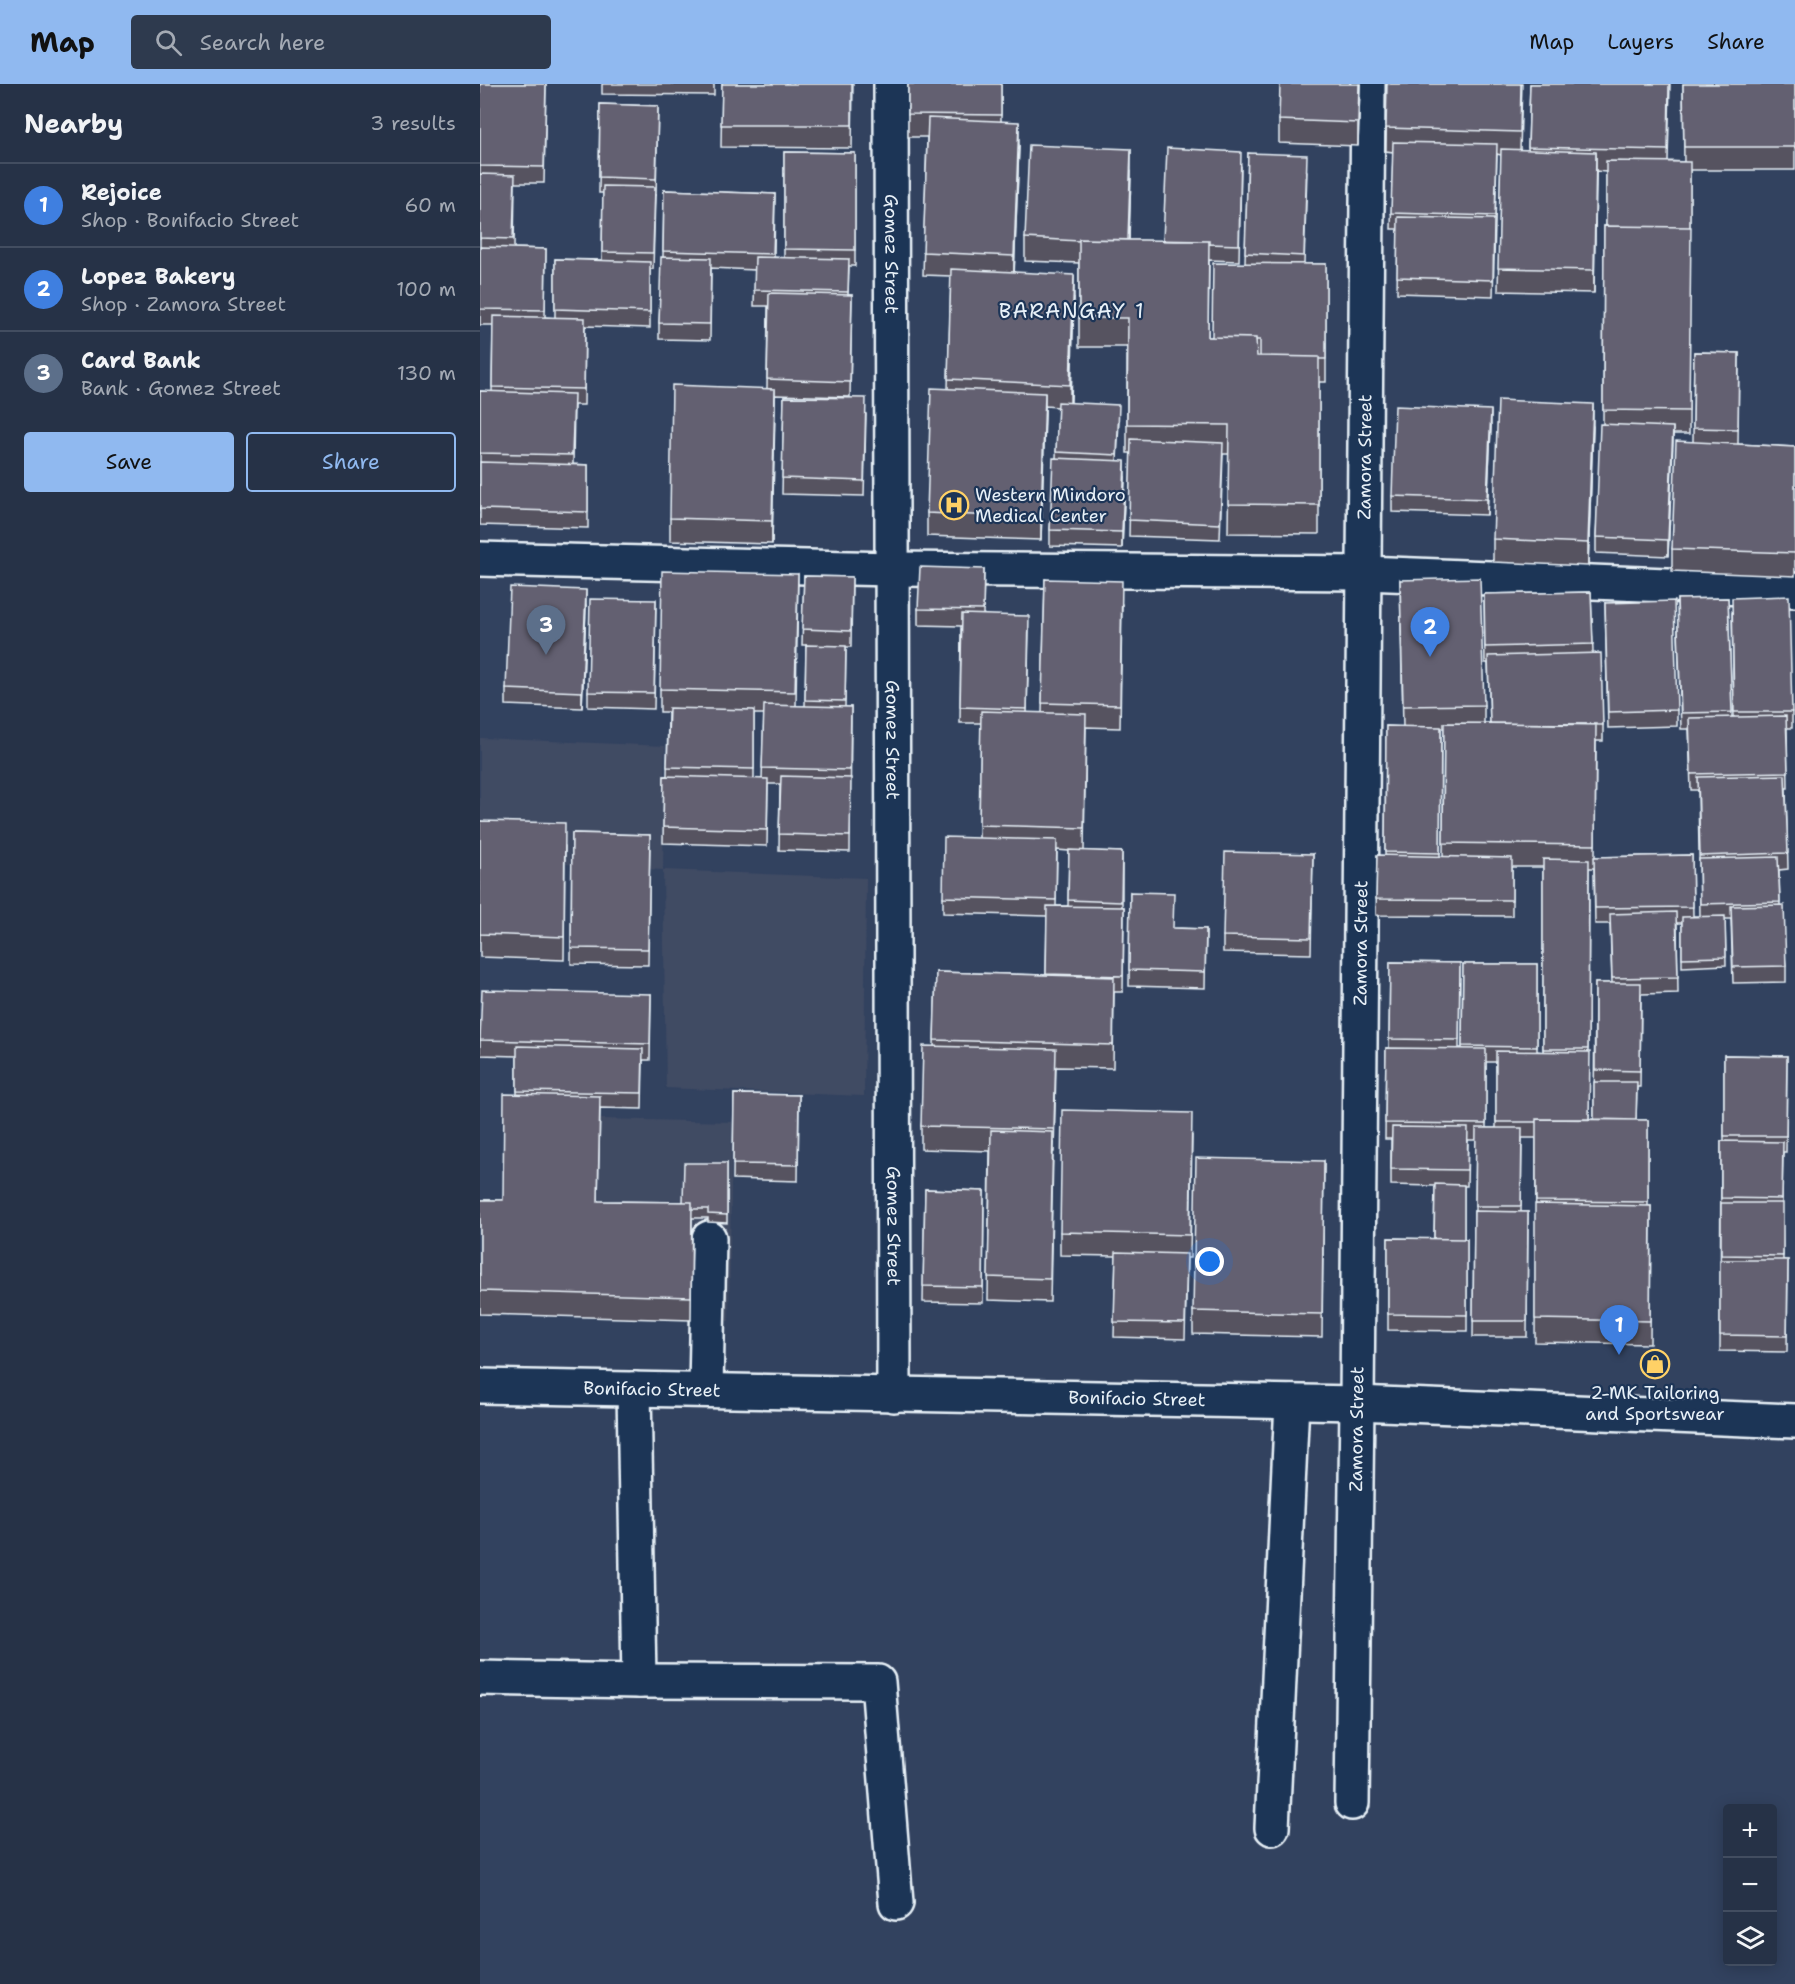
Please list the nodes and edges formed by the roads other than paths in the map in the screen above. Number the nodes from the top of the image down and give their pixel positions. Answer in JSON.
{"nodes":[{"id":1,"x":891,"y":84,"type":"edge"},
{"id":2,"x":1368,"y":84,"type":"edge"},
{"id":3,"x":480,"y":559,"type":"edge"},
{"id":4,"x":892,"y":569,"type":"junction"},
{"id":5,"x":1365,"y":573,"type":"junction"},
{"id":6,"x":1795,"y":590,"type":"edge"},
{"id":7,"x":709,"y":1238,"type":"dead end"},
{"id":8,"x":480,"y":1386,"type":"edge"},
{"id":9,"x":634,"y":1389,"type":"junction"},
{"id":10,"x":706,"y":1389,"type":"junction"},
{"id":11,"x":894,"y":1395,"type":"junction"},
{"id":12,"x":1292,"y":1402,"type":"junction"},
{"id":13,"x":1357,"y":1403,"type":"junction"},
{"id":14,"x":1795,"y":1421,"type":"edge"},
{"id":15,"x":480,"y":1678,"type":"edge"},
{"id":16,"x":639,"y":1681,"type":"junction"},
{"id":17,"x":1352,"y":1803,"type":"dead end"},
{"id":18,"x":1272,"y":1828,"type":"dead end"},
{"id":19,"x":896,"y":1903,"type":"dead end"}],
"edges":[{"from":1,"to":4,"type":"street","name":"Gomez Street"},
{"from":2,"to":5,"type":"street","name":"Zamora Street"},
{"from":3,"to":4,"type":"street"},
{"from":4,"to":5,"type":"street"},
{"from":4,"to":11,"type":"street","name":"Gomez Street"},
{"from":5,"to":6,"type":"street"},
{"from":5,"to":13,"type":"street","name":"Zamora Street"},
{"from":7,"to":10,"type":"street"},
{"from":8,"to":9,"type":"street","name":"Bonifacio Street"},
{"from":9,"to":10,"type":"street","name":"Bonifacio Street"},
{"from":9,"to":16,"type":"street"},
{"from":10,"to":11,"type":"street","name":"Bonifacio Street"},
{"from":11,"to":12,"type":"street","name":"Bonifacio Street"},
{"from":12,"to":13,"type":"street","name":"Bonifacio Street"},
{"from":12,"to":18,"type":"street"},
{"from":13,"to":14,"type":"street","name":"Bonifacio Street"},
{"from":13,"to":17,"type":"street","name":"Zamora Street"},
{"from":15,"to":16,"type":"street"},
{"from":16,"to":19,"type":"street"}]}
